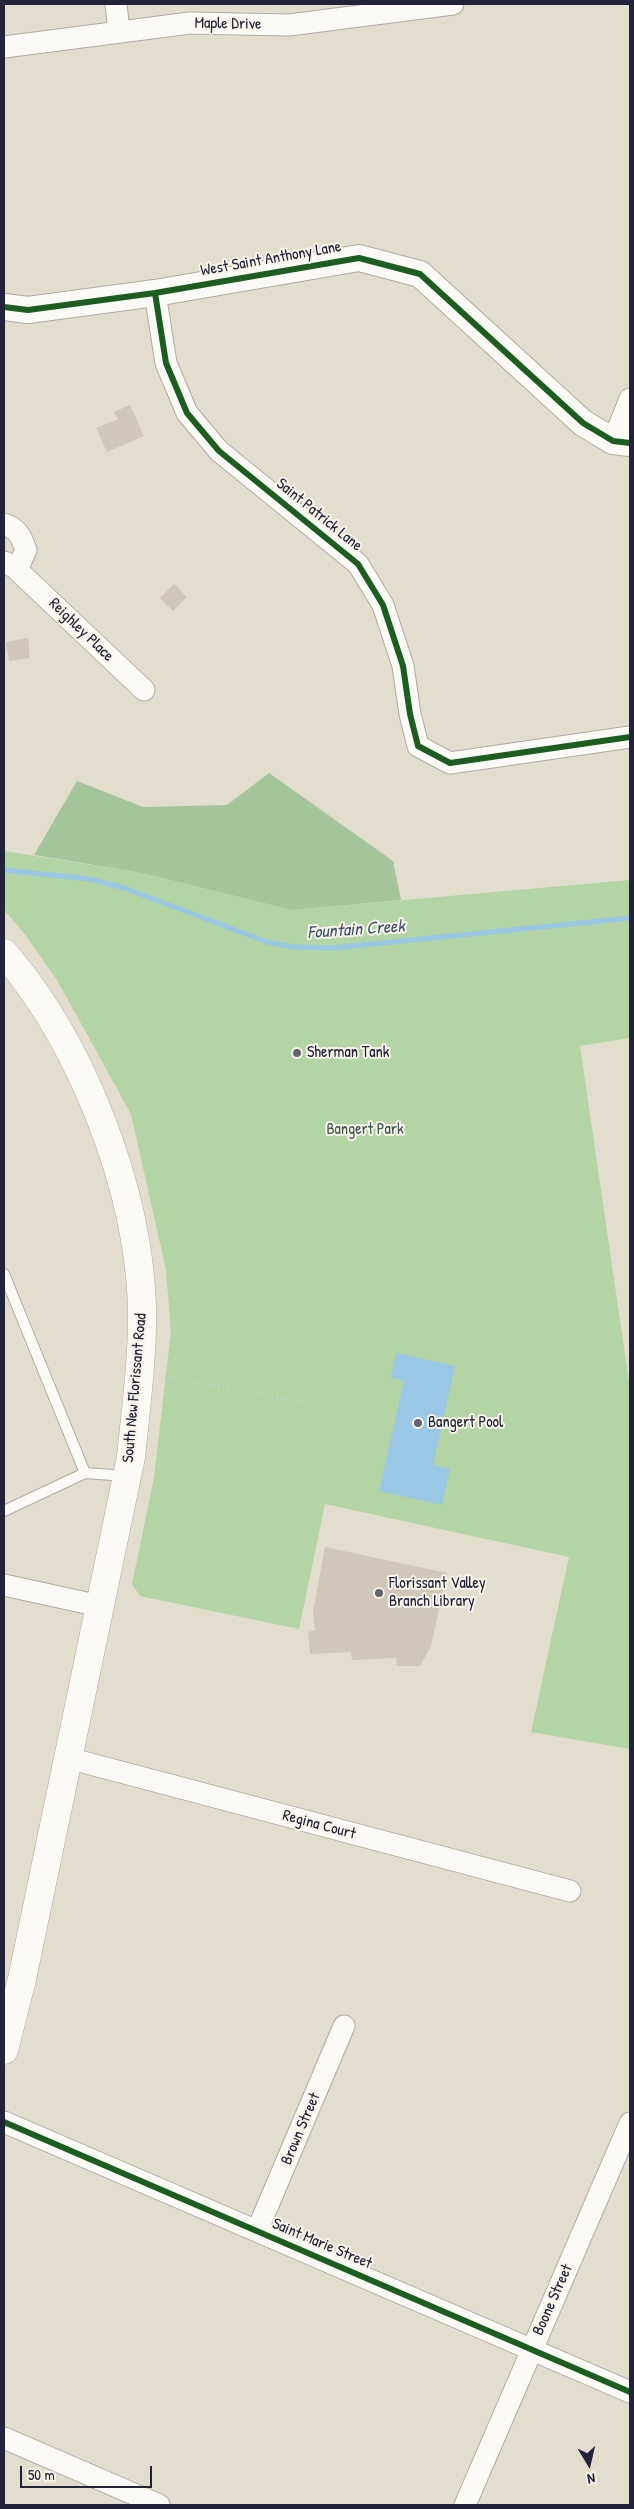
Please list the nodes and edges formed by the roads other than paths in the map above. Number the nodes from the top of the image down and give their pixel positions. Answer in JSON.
{"nodes":[{"id":1,"x":116,"y":4,"type":"edge"},
{"id":2,"x":453,"y":4,"type":"edge"},
{"id":3,"x":379,"y":9,"type":"edge"},
{"id":4,"x":120,"y":31,"type":"junction"},
{"id":5,"x":4,"y":47,"type":"edge"},
{"id":6,"x":155,"y":293,"type":"junction"},
{"id":7,"x":4,"y":307,"type":"edge"},
{"id":8,"x":630,"y":399,"type":"edge"},
{"id":9,"x":622,"y":442,"type":"edge"},
{"id":10,"x":4,"y":524,"type":"edge"},
{"id":11,"x":11,"y":566,"type":"edge"},
{"id":12,"x":144,"y":690,"type":"dead end"},
{"id":13,"x":630,"y":736,"type":"edge"},
{"id":14,"x":4,"y":954,"type":"edge"},
{"id":15,"x":4,"y":1274,"type":"edge"},
{"id":16,"x":85,"y":1473,"type":"junction"},
{"id":17,"x":127,"y":1476,"type":"junction"},
{"id":18,"x":4,"y":1511,"type":"edge"},
{"id":19,"x":4,"y":1585,"type":"edge"},
{"id":20,"x":100,"y":1606,"type":"junction"},
{"id":21,"x":68,"y":1758,"type":"junction"},
{"id":22,"x":570,"y":1892,"type":"dead end"},
{"id":23,"x":344,"y":2026,"type":"dead end"},
{"id":24,"x":4,"y":2050,"type":"edge"},
{"id":25,"x":4,"y":2122,"type":"edge"},
{"id":26,"x":630,"y":2123,"type":"edge"},
{"id":27,"x":257,"y":2231,"type":"junction"},
{"id":28,"x":531,"y":2349,"type":"junction"},
{"id":29,"x":630,"y":2392,"type":"edge"},
{"id":30,"x":4,"y":2438,"type":"edge"},
{"id":31,"x":159,"y":2505,"type":"edge"},
{"id":32,"x":465,"y":2505,"type":"edge"}],
"edges":[{"from":1,"to":4,"type":"street"},
{"from":2,"to":3,"type":"street","name":"Maple Drive"},
{"from":3,"to":4,"type":"street","name":"Maple Drive"},
{"from":4,"to":5,"type":"street","name":"Maple Drive"},
{"from":6,"to":7,"type":"street","name":"West Saint Anthony Lane"},
{"from":6,"to":9,"type":"street","name":"West Saint Anthony Lane"},
{"from":6,"to":13,"type":"street","name":"Saint Patrick Lane"},
{"from":8,"to":9,"type":"street"},
{"from":10,"to":11,"type":"street","name":"Reighley Place"},
{"from":11,"to":12,"type":"street","name":"Reighley Place"},
{"from":14,"to":17,"type":"main road","name":"South New Florissant Road"},
{"from":15,"to":16,"type":"lane"},
{"from":16,"to":17,"type":"lane"},
{"from":16,"to":18,"type":"lane"},
{"from":17,"to":20,"type":"main road","name":"South New Florissant Road"},
{"from":19,"to":20,"type":"street"},
{"from":20,"to":21,"type":"main road","name":"South New Florissant Road"},
{"from":21,"to":22,"type":"street","name":"Regina Court"},
{"from":21,"to":24,"type":"main road","name":"South New Florissant Road"},
{"from":23,"to":27,"type":"street","name":"Brown Street"},
{"from":25,"to":27,"type":"street","name":"Saint Marie Street"},
{"from":26,"to":28,"type":"street","name":"Boone Street"},
{"from":27,"to":28,"type":"street","name":"Saint Marie Street"},
{"from":28,"to":29,"type":"street","name":"Saint Marie Street"},
{"from":28,"to":32,"type":"street","name":"Boone Street"},
{"from":30,"to":31,"type":"street"}]}
